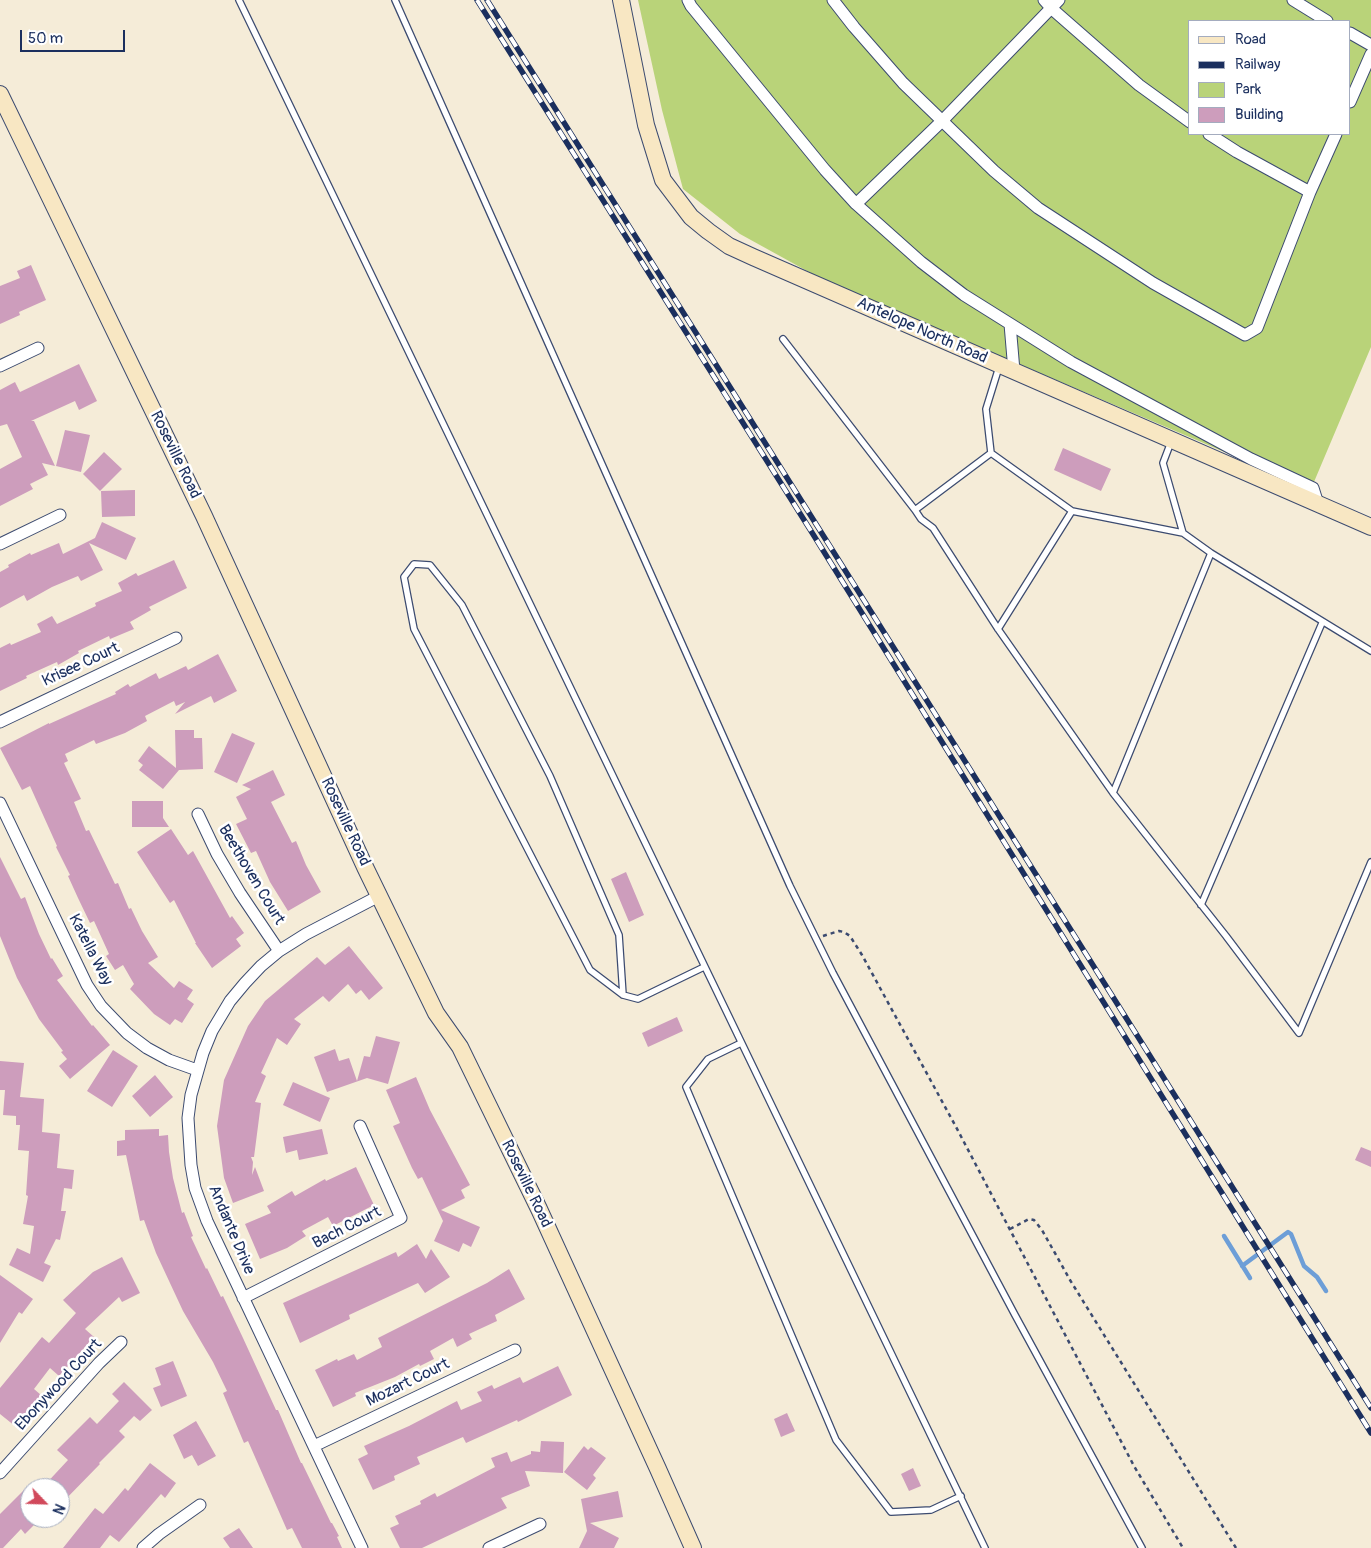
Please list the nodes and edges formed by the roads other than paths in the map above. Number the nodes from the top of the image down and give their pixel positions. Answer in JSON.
{"nodes":[{"id":1,"x":239,"y":0,"type":"edge"},
{"id":2,"x":621,"y":0,"type":"edge"},
{"id":3,"x":688,"y":0,"type":"edge"},
{"id":4,"x":833,"y":0,"type":"edge"},
{"id":5,"x":1293,"y":0,"type":"edge"},
{"id":6,"x":397,"y":1,"type":"edge"},
{"id":7,"x":1051,"y":3,"type":"edge"},
{"id":8,"x":1325,"y":20,"type":"edge"},
{"id":9,"x":1351,"y":34,"type":"edge"},
{"id":10,"x":1371,"y":45,"type":"edge"},
{"id":11,"x":1371,"y":54,"type":"edge"},
{"id":12,"x":0,"y":94,"type":"edge"},
{"id":13,"x":1351,"y":100,"type":"edge"},
{"id":14,"x":942,"y":121,"type":"junction"},
{"id":15,"x":1188,"y":121,"type":"edge"},
{"id":16,"x":1211,"y":135,"type":"edge"},
{"id":17,"x":1336,"y":135,"type":"edge"},
{"id":18,"x":1310,"y":192,"type":"junction"},
{"id":19,"x":856,"y":204,"type":"junction"},
{"id":20,"x":1010,"y":324,"type":"junction"},
{"id":21,"x":783,"y":339,"type":"dead end"},
{"id":22,"x":38,"y":348,"type":"dead end"},
{"id":23,"x":0,"y":366,"type":"edge"},
{"id":24,"x":1006,"y":368,"type":"junction"},
{"id":25,"x":1172,"y":440,"type":"junction"},
{"id":26,"x":991,"y":453,"type":"junction"},
{"id":27,"x":1318,"y":504,"type":"junction"},
{"id":28,"x":915,"y":510,"type":"junction"},
{"id":29,"x":1072,"y":511,"type":"junction"},
{"id":30,"x":60,"y":515,"type":"dead end"},
{"id":31,"x":1371,"y":527,"type":"edge"},
{"id":32,"x":1183,"y":533,"type":"junction"},
{"id":33,"x":0,"y":544,"type":"edge"},
{"id":34,"x":1211,"y":553,"type":"junction"},
{"id":35,"x":1322,"y":623,"type":"junction"},
{"id":36,"x":998,"y":629,"type":"junction"},
{"id":37,"x":176,"y":638,"type":"dead end"},
{"id":38,"x":1371,"y":651,"type":"edge"},
{"id":39,"x":0,"y":722,"type":"edge"},
{"id":40,"x":1112,"y":793,"type":"junction"},
{"id":41,"x":0,"y":803,"type":"edge"},
{"id":42,"x":198,"y":814,"type":"dead end"},
{"id":43,"x":1371,"y":862,"type":"edge"},
{"id":44,"x":379,"y":896,"type":"junction"},
{"id":45,"x":1201,"y":905,"type":"junction"},
{"id":46,"x":279,"y":951,"type":"junction"},
{"id":47,"x":704,"y":967,"type":"junction"},
{"id":48,"x":623,"y":995,"type":"junction"},
{"id":49,"x":741,"y":1043,"type":"junction"},
{"id":50,"x":197,"y":1070,"type":"junction"},
{"id":51,"x":360,"y":1126,"type":"dead end"},
{"id":52,"x":243,"y":1298,"type":"junction"},
{"id":53,"x":121,"y":1342,"type":"dead end"},
{"id":54,"x":515,"y":1350,"type":"dead end"},
{"id":55,"x":314,"y":1446,"type":"junction"},
{"id":56,"x":0,"y":1473,"type":"edge"},
{"id":57,"x":961,"y":1496,"type":"junction"},
{"id":58,"x":200,"y":1505,"type":"dead end"},
{"id":59,"x":540,"y":1524,"type":"dead end"},
{"id":60,"x":143,"y":1548,"type":"edge"},
{"id":61,"x":362,"y":1548,"type":"edge"},
{"id":62,"x":489,"y":1548,"type":"edge"},
{"id":63,"x":693,"y":1548,"type":"edge"},
{"id":64,"x":985,"y":1548,"type":"edge"},
{"id":65,"x":1142,"y":1548,"type":"edge"}],
"edges":[{"from":1,"to":47,"type":"lane"},
{"from":2,"to":24,"type":"main road","name":"Antelope North Road"},
{"from":3,"to":19,"type":"street"},
{"from":4,"to":14,"type":"street"},
{"from":5,"to":8,"type":"street"},
{"from":6,"to":65,"type":"lane"},
{"from":7,"to":14,"type":"street"},
{"from":7,"to":15,"type":"street"},
{"from":9,"to":10,"type":"street"},
{"from":11,"to":13,"type":"street"},
{"from":12,"to":44,"type":"main road","name":"Roseville Road"},
{"from":14,"to":18,"type":"street"},
{"from":14,"to":19,"type":"street"},
{"from":16,"to":18,"type":"street"},
{"from":17,"to":18,"type":"street"},
{"from":19,"to":20,"type":"street"},
{"from":20,"to":24,"type":"street"},
{"from":20,"to":27,"type":"street"},
{"from":21,"to":28,"type":"lane"},
{"from":22,"to":23,"type":"street"},
{"from":24,"to":25,"type":"main road","name":"Antelope North Road"},
{"from":24,"to":26,"type":"lane"},
{"from":25,"to":27,"type":"main road","name":"Antelope North Road"},
{"from":25,"to":32,"type":"lane"},
{"from":26,"to":28,"type":"lane"},
{"from":26,"to":29,"type":"lane"},
{"from":27,"to":31,"type":"main road","name":"Antelope North Road"},
{"from":28,"to":36,"type":"lane"},
{"from":29,"to":32,"type":"lane"},
{"from":29,"to":36,"type":"lane"},
{"from":30,"to":33,"type":"street"},
{"from":32,"to":34,"type":"lane"},
{"from":34,"to":35,"type":"lane"},
{"from":34,"to":40,"type":"lane"},
{"from":35,"to":38,"type":"lane"},
{"from":35,"to":45,"type":"lane"},
{"from":36,"to":40,"type":"lane"},
{"from":37,"to":39,"type":"street","name":"Krisee Court"},
{"from":40,"to":45,"type":"lane"},
{"from":41,"to":50,"type":"street","name":"Katella Way"},
{"from":42,"to":46,"type":"street","name":"Beethoven Court"},
{"from":43,"to":45,"type":"lane"},
{"from":44,"to":46,"type":"street","name":"Andante Drive"},
{"from":44,"to":63,"type":"main road","name":"Roseville Road"},
{"from":46,"to":50,"type":"street","name":"Andante Drive"},
{"from":47,"to":48,"type":"lane"},
{"from":47,"to":49,"type":"lane"},
{"from":48,"to":48,"type":"lane"},
{"from":49,"to":57,"type":"lane"},
{"from":49,"to":57,"type":"lane"},
{"from":50,"to":52,"type":"street","name":"Andante Drive"},
{"from":51,"to":52,"type":"street","name":"Bach Court"},
{"from":52,"to":55,"type":"street","name":"Andante Drive"},
{"from":53,"to":56,"type":"street","name":"Ebonywood Court"},
{"from":54,"to":55,"type":"street","name":"Mozart Court"},
{"from":55,"to":61,"type":"street","name":"Andante Drive"},
{"from":57,"to":64,"type":"lane"},
{"from":58,"to":60,"type":"street"},
{"from":59,"to":62,"type":"street"}]}
